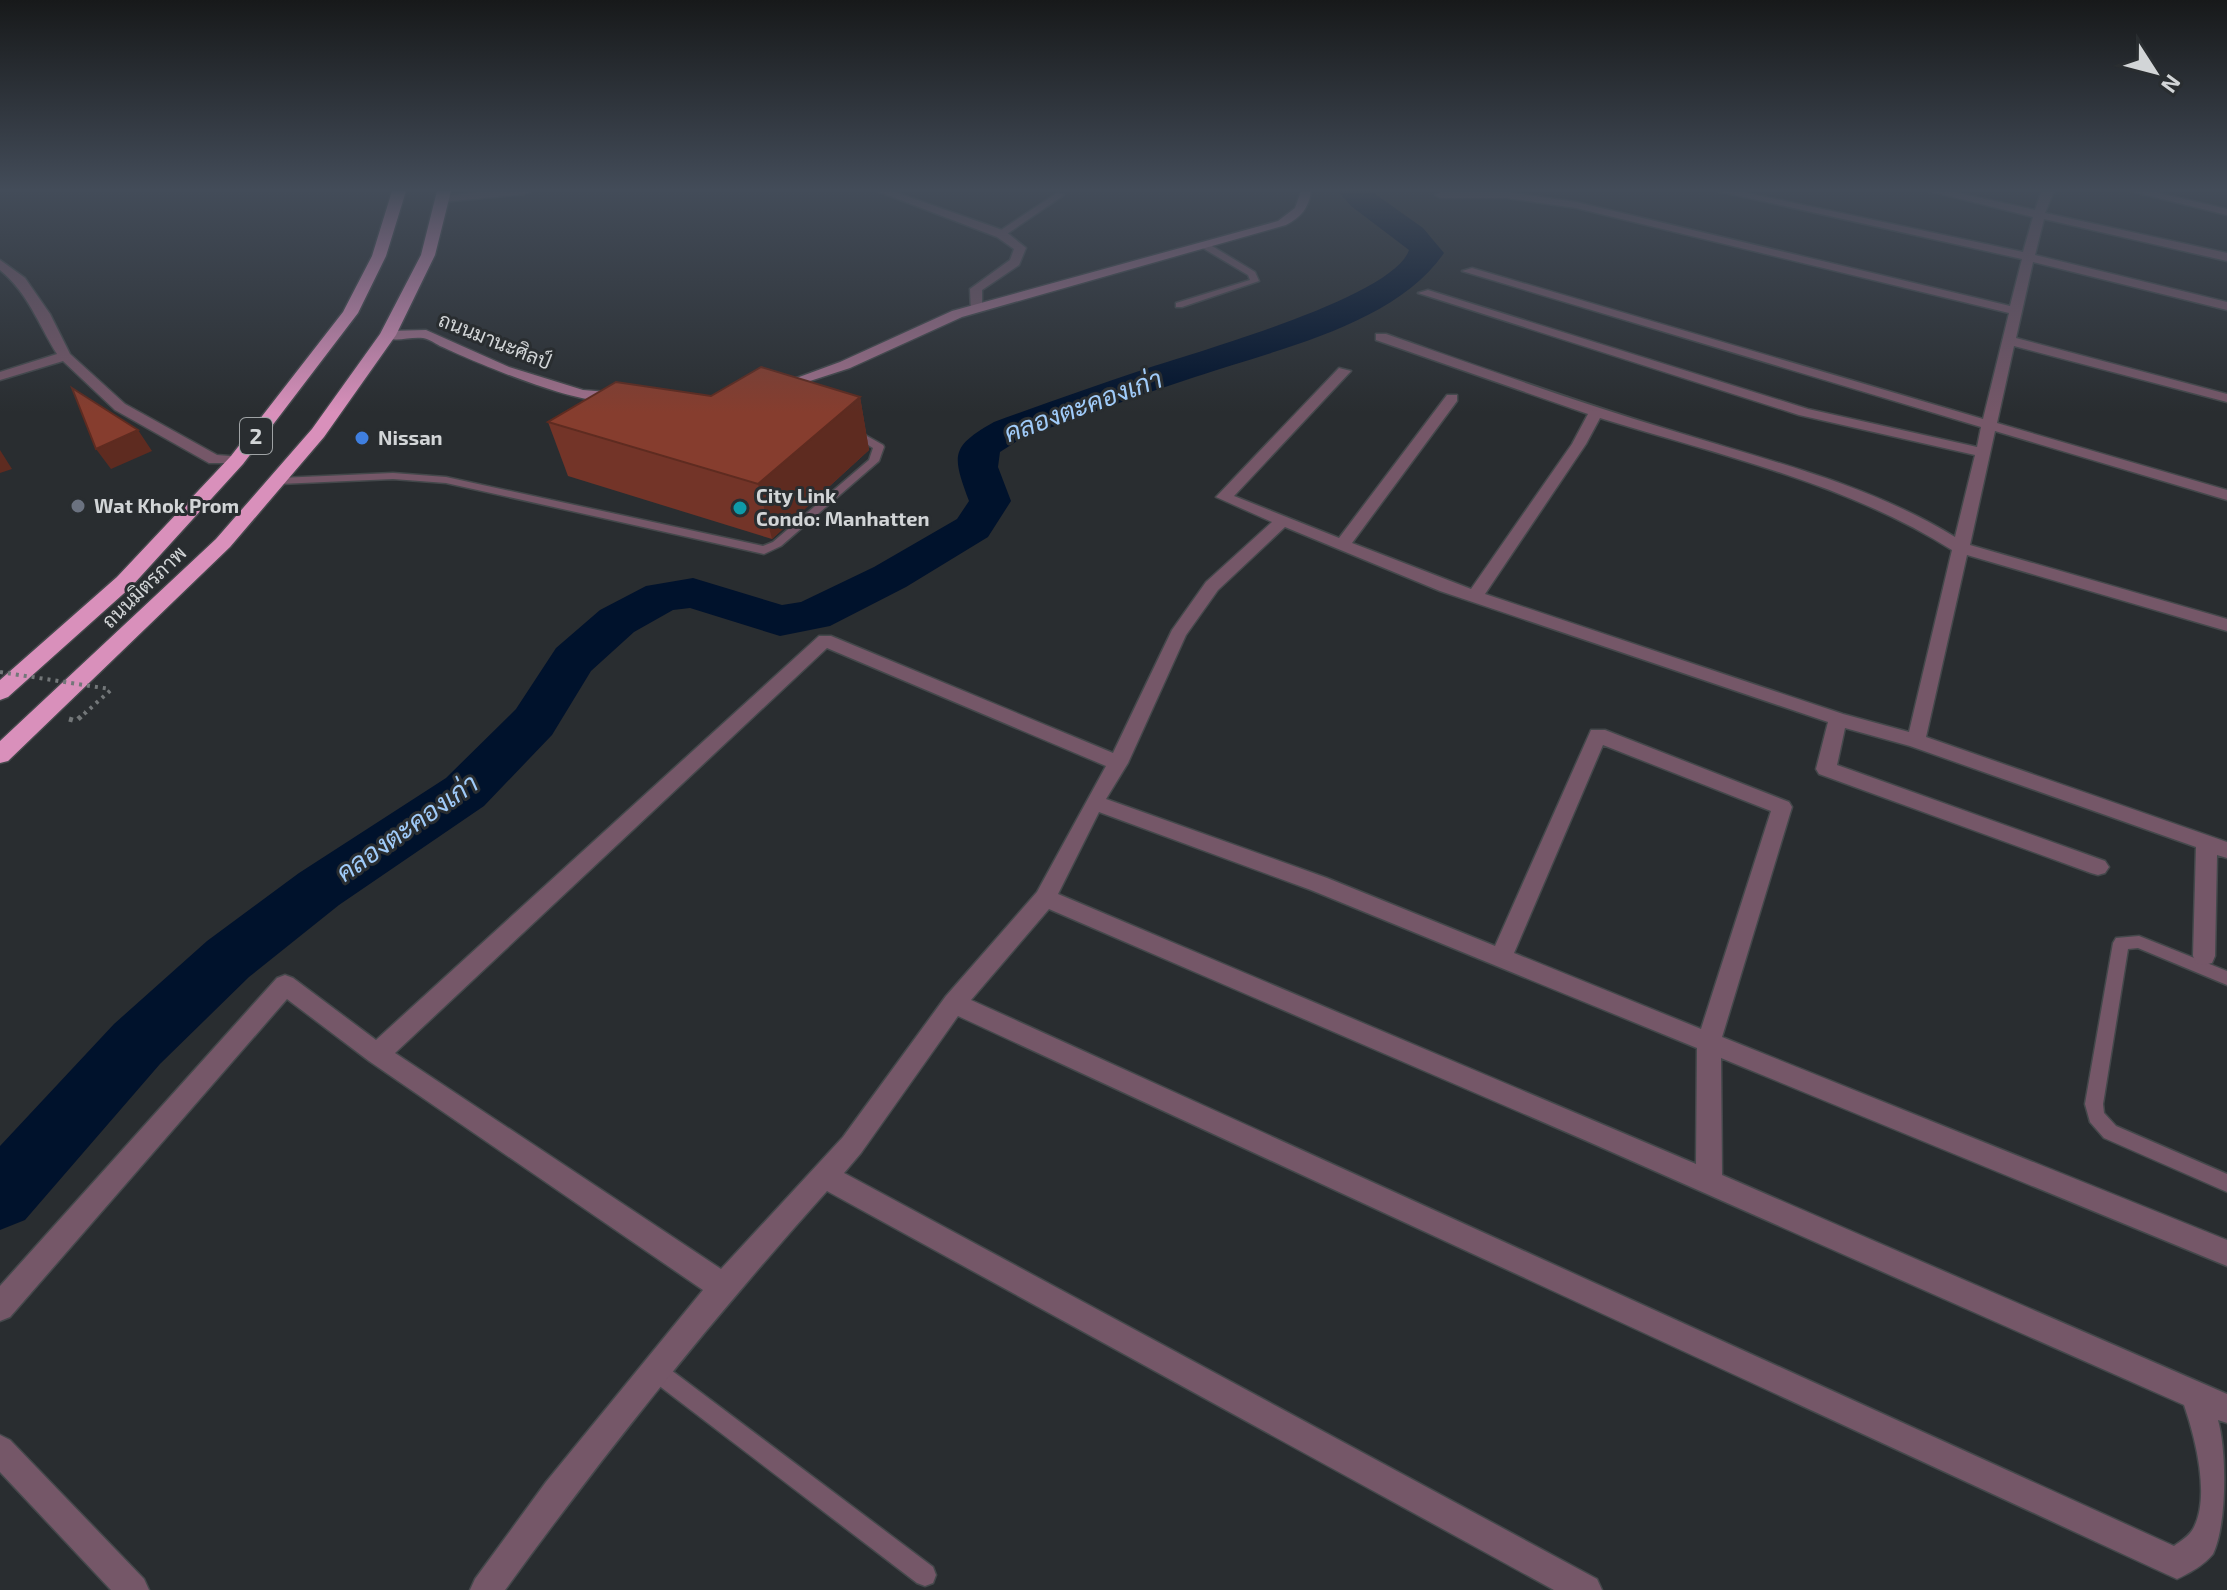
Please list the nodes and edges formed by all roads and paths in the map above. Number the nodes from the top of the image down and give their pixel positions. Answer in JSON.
{"nodes":[{"id":1,"x":1,"y":265,"type":"edge"},
{"id":2,"x":374,"y":265,"type":"edge"},
{"id":3,"x":423,"y":265,"type":"edge"},
{"id":4,"x":1010,"y":265,"type":"edge"},
{"id":5,"x":1132,"y":265,"type":"edge"},
{"id":6,"x":1237,"y":265,"type":"edge"},
{"id":7,"x":1826,"y":265,"type":"edge"},
{"id":8,"x":2026,"y":265,"type":"edge"},
{"id":9,"x":2061,"y":265,"type":"edge"},
{"id":10,"x":1468,"y":271,"type":"dead end"},
{"id":11,"x":1424,"y":293,"type":"dead end"},
{"id":12,"x":1179,"y":305,"type":"dead end"},
{"id":13,"x":2227,"y":306,"type":"edge"},
{"id":14,"x":976,"y":309,"type":"junction"},
{"id":15,"x":2016,"y":311,"type":"junction"},
{"id":16,"x":388,"y":335,"type":"junction"},
{"id":17,"x":1381,"y":337,"type":"dead end"},
{"id":18,"x":2009,"y":340,"type":"junction"},
{"id":19,"x":65,"y":356,"type":"junction"},
{"id":20,"x":1344,"y":371,"type":"dead end"},
{"id":21,"x":0,"y":376,"type":"edge"},
{"id":22,"x":760,"y":390,"type":"edge"},
{"id":23,"x":636,"y":398,"type":"edge"},
{"id":24,"x":1452,"y":398,"type":"dead end"},
{"id":25,"x":2227,"y":398,"type":"edge"},
{"id":26,"x":1596,"y":412,"type":"junction"},
{"id":27,"x":832,"y":421,"type":"edge"},
{"id":28,"x":1990,"y":427,"type":"junction"},
{"id":29,"x":1984,"y":453,"type":"junction"},
{"id":30,"x":237,"y":460,"type":"junction"},
{"id":31,"x":279,"y":481,"type":"junction"},
{"id":32,"x":2227,"y":495,"type":"edge"},
{"id":33,"x":1282,"y":521,"type":"junction"},
{"id":34,"x":1342,"y":545,"type":"junction"},
{"id":35,"x":1961,"y":548,"type":"junction"},
{"id":36,"x":1475,"y":596,"type":"junction"},
{"id":37,"x":2227,"y":625,"type":"edge"},
{"id":38,"x":0,"y":672,"type":"edge"},
{"id":39,"x":0,"y":692,"type":"edge"},
{"id":40,"x":1838,"y":719,"type":"junction"},
{"id":41,"x":76,"y":721,"type":"dead end"},
{"id":42,"x":1916,"y":741,"type":"junction"},
{"id":43,"x":0,"y":755,"type":"edge"},
{"id":44,"x":1118,"y":763,"type":"junction"},
{"id":45,"x":1094,"y":802,"type":"junction"},
{"id":46,"x":2217,"y":846,"type":"edge"},
{"id":47,"x":2098,"y":867,"type":"dead end"},
{"id":48,"x":1045,"y":898,"type":"junction"},
{"id":49,"x":2204,"y":956,"type":"dead end"},
{"id":50,"x":1501,"y":957,"type":"junction"},
{"id":51,"x":2227,"y":978,"type":"edge"},
{"id":52,"x":954,"y":1003,"type":"junction"},
{"id":53,"x":1709,"y":1041,"type":"junction"},
{"id":54,"x":377,"y":1054,"type":"junction"},
{"id":55,"x":825,"y":1176,"type":"junction"},
{"id":56,"x":1709,"y":1183,"type":"junction"},
{"id":57,"x":2227,"y":1183,"type":"edge"},
{"id":58,"x":2227,"y":1253,"type":"edge"},
{"id":59,"x":723,"y":1287,"type":"junction"},
{"id":60,"x":0,"y":1307,"type":"edge"},
{"id":61,"x":656,"y":1371,"type":"junction"},
{"id":62,"x":2194,"y":1394,"type":"junction"},
{"id":63,"x":2227,"y":1409,"type":"edge"},
{"id":64,"x":0,"y":1450,"type":"edge"},
{"id":65,"x":925,"y":1575,"type":"dead end"},
{"id":66,"x":133,"y":1590,"type":"edge"},
{"id":67,"x":486,"y":1590,"type":"edge"},
{"id":68,"x":1586,"y":1590,"type":"edge"}],
"edges":[{"from":1,"to":19,"type":"street"},
{"from":2,"to":30,"type":"highway","name":"ถนนมิตรภาพ","number":"2"},
{"from":3,"to":16,"type":"highway","name":"ถนนมิตรภาพ","number":"2"},
{"from":4,"to":14,"type":"street"},
{"from":5,"to":14,"type":"street"},
{"from":6,"to":12,"type":"lane"},
{"from":7,"to":15,"type":"street"},
{"from":8,"to":15,"type":"street"},
{"from":9,"to":13,"type":"street"},
{"from":10,"to":28,"type":"street"},
{"from":11,"to":29,"type":"street"},
{"from":14,"to":22,"type":"street"},
{"from":15,"to":18,"type":"street"},
{"from":16,"to":23,"type":"street","name":"ถนนมานะศิลป์"},
{"from":16,"to":31,"type":"highway","name":"ถนนมิตรภาพ","number":"2"},
{"from":17,"to":26,"type":"street"},
{"from":18,"to":25,"type":"street"},
{"from":18,"to":28,"type":"street"},
{"from":19,"to":21,"type":"street"},
{"from":19,"to":30,"type":"street"},
{"from":20,"to":33,"type":"street"},
{"from":24,"to":34,"type":"street"},
{"from":26,"to":35,"type":"street"},
{"from":26,"to":36,"type":"street"},
{"from":27,"to":31,"type":"lane"},
{"from":28,"to":29,"type":"street"},
{"from":28,"to":32,"type":"street"},
{"from":29,"to":35,"type":"street"},
{"from":30,"to":39,"type":"highway","name":"ถนนมิตรภาพ","number":"2"},
{"from":31,"to":43,"type":"highway","name":"ถนนมิตรภาพ","number":"2"},
{"from":33,"to":34,"type":"street"},
{"from":33,"to":44,"type":"street"},
{"from":34,"to":36,"type":"street"},
{"from":35,"to":37,"type":"street"},
{"from":35,"to":42,"type":"street"},
{"from":36,"to":40,"type":"street"},
{"from":38,"to":41,"type":"path","bridge":true},
{"from":40,"to":42,"type":"street"},
{"from":40,"to":47,"type":"street"},
{"from":42,"to":46,"type":"street"},
{"from":44,"to":45,"type":"street"},
{"from":44,"to":54,"type":"street"},
{"from":45,"to":48,"type":"street"},
{"from":45,"to":50,"type":"street"},
{"from":46,"to":49,"type":"street"},
{"from":48,"to":52,"type":"street"},
{"from":48,"to":56,"type":"street"},
{"from":50,"to":53,"type":"street"},
{"from":50,"to":53,"type":"street"},
{"from":51,"to":57,"type":"lane"},
{"from":52,"to":55,"type":"street"},
{"from":52,"to":62,"type":"street"},
{"from":53,"to":56,"type":"street"},
{"from":53,"to":58,"type":"street"},
{"from":54,"to":59,"type":"street"},
{"from":54,"to":60,"type":"street"},
{"from":55,"to":59,"type":"street"},
{"from":55,"to":68,"type":"street"},
{"from":56,"to":62,"type":"street"},
{"from":59,"to":61,"type":"street"},
{"from":61,"to":65,"type":"lane"},
{"from":61,"to":67,"type":"street"},
{"from":62,"to":63,"type":"street"},
{"from":64,"to":66,"type":"street"}]}
